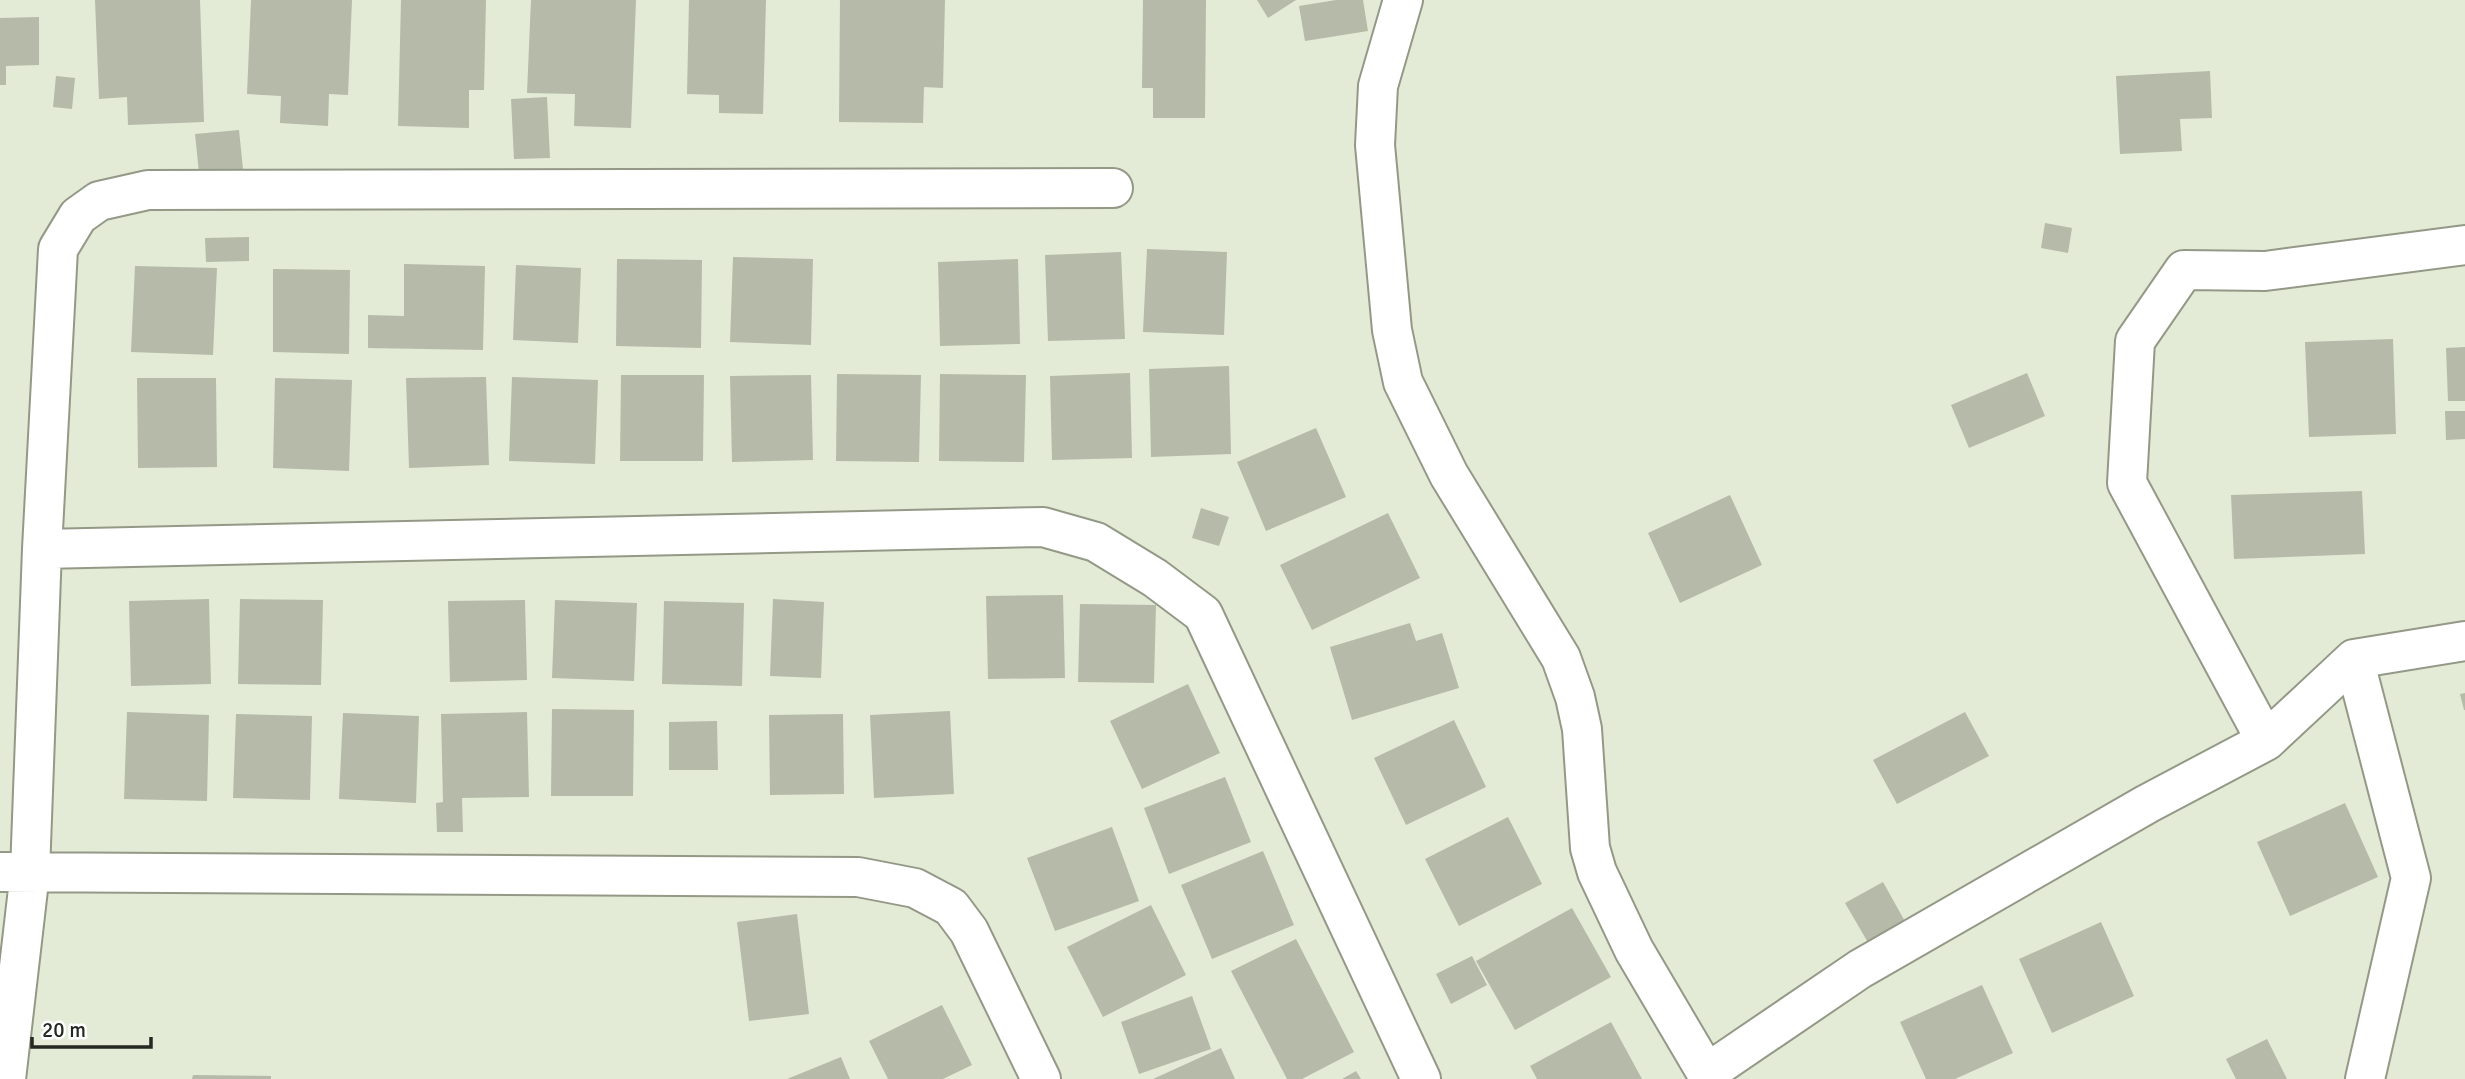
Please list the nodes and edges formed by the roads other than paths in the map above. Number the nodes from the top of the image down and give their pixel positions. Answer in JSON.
{"nodes":[{"id":1,"x":1403,"y":0,"type":"edge"},
{"id":2,"x":1113,"y":188,"type":"dead end"},
{"id":3,"x":2465,"y":244,"type":"edge"},
{"id":4,"x":42,"y":550,"type":"junction"},
{"id":5,"x":2465,"y":641,"type":"edge"},
{"id":6,"x":2354,"y":659,"type":"junction"},
{"id":7,"x":2266,"y":741,"type":"junction"},
{"id":8,"x":15,"y":872,"type":"edge"},
{"id":9,"x":1709,"y":1076,"type":"edge"},
{"id":10,"x":6,"y":1079,"type":"edge"},
{"id":11,"x":1041,"y":1079,"type":"edge"},
{"id":12,"x":1421,"y":1079,"type":"edge"},
{"id":13,"x":2365,"y":1079,"type":"edge"}],
"edges":[{"from":1,"to":9,"type":"street"},
{"from":2,"to":4,"type":"street"},
{"from":3,"to":7,"type":"street"},
{"from":4,"to":8,"type":"street"},
{"from":4,"to":12,"type":"street"},
{"from":5,"to":6,"type":"street"},
{"from":6,"to":7,"type":"street"},
{"from":6,"to":13,"type":"street"},
{"from":7,"to":9,"type":"street"},
{"from":8,"to":10,"type":"street"},
{"from":8,"to":11,"type":"street"}]}
